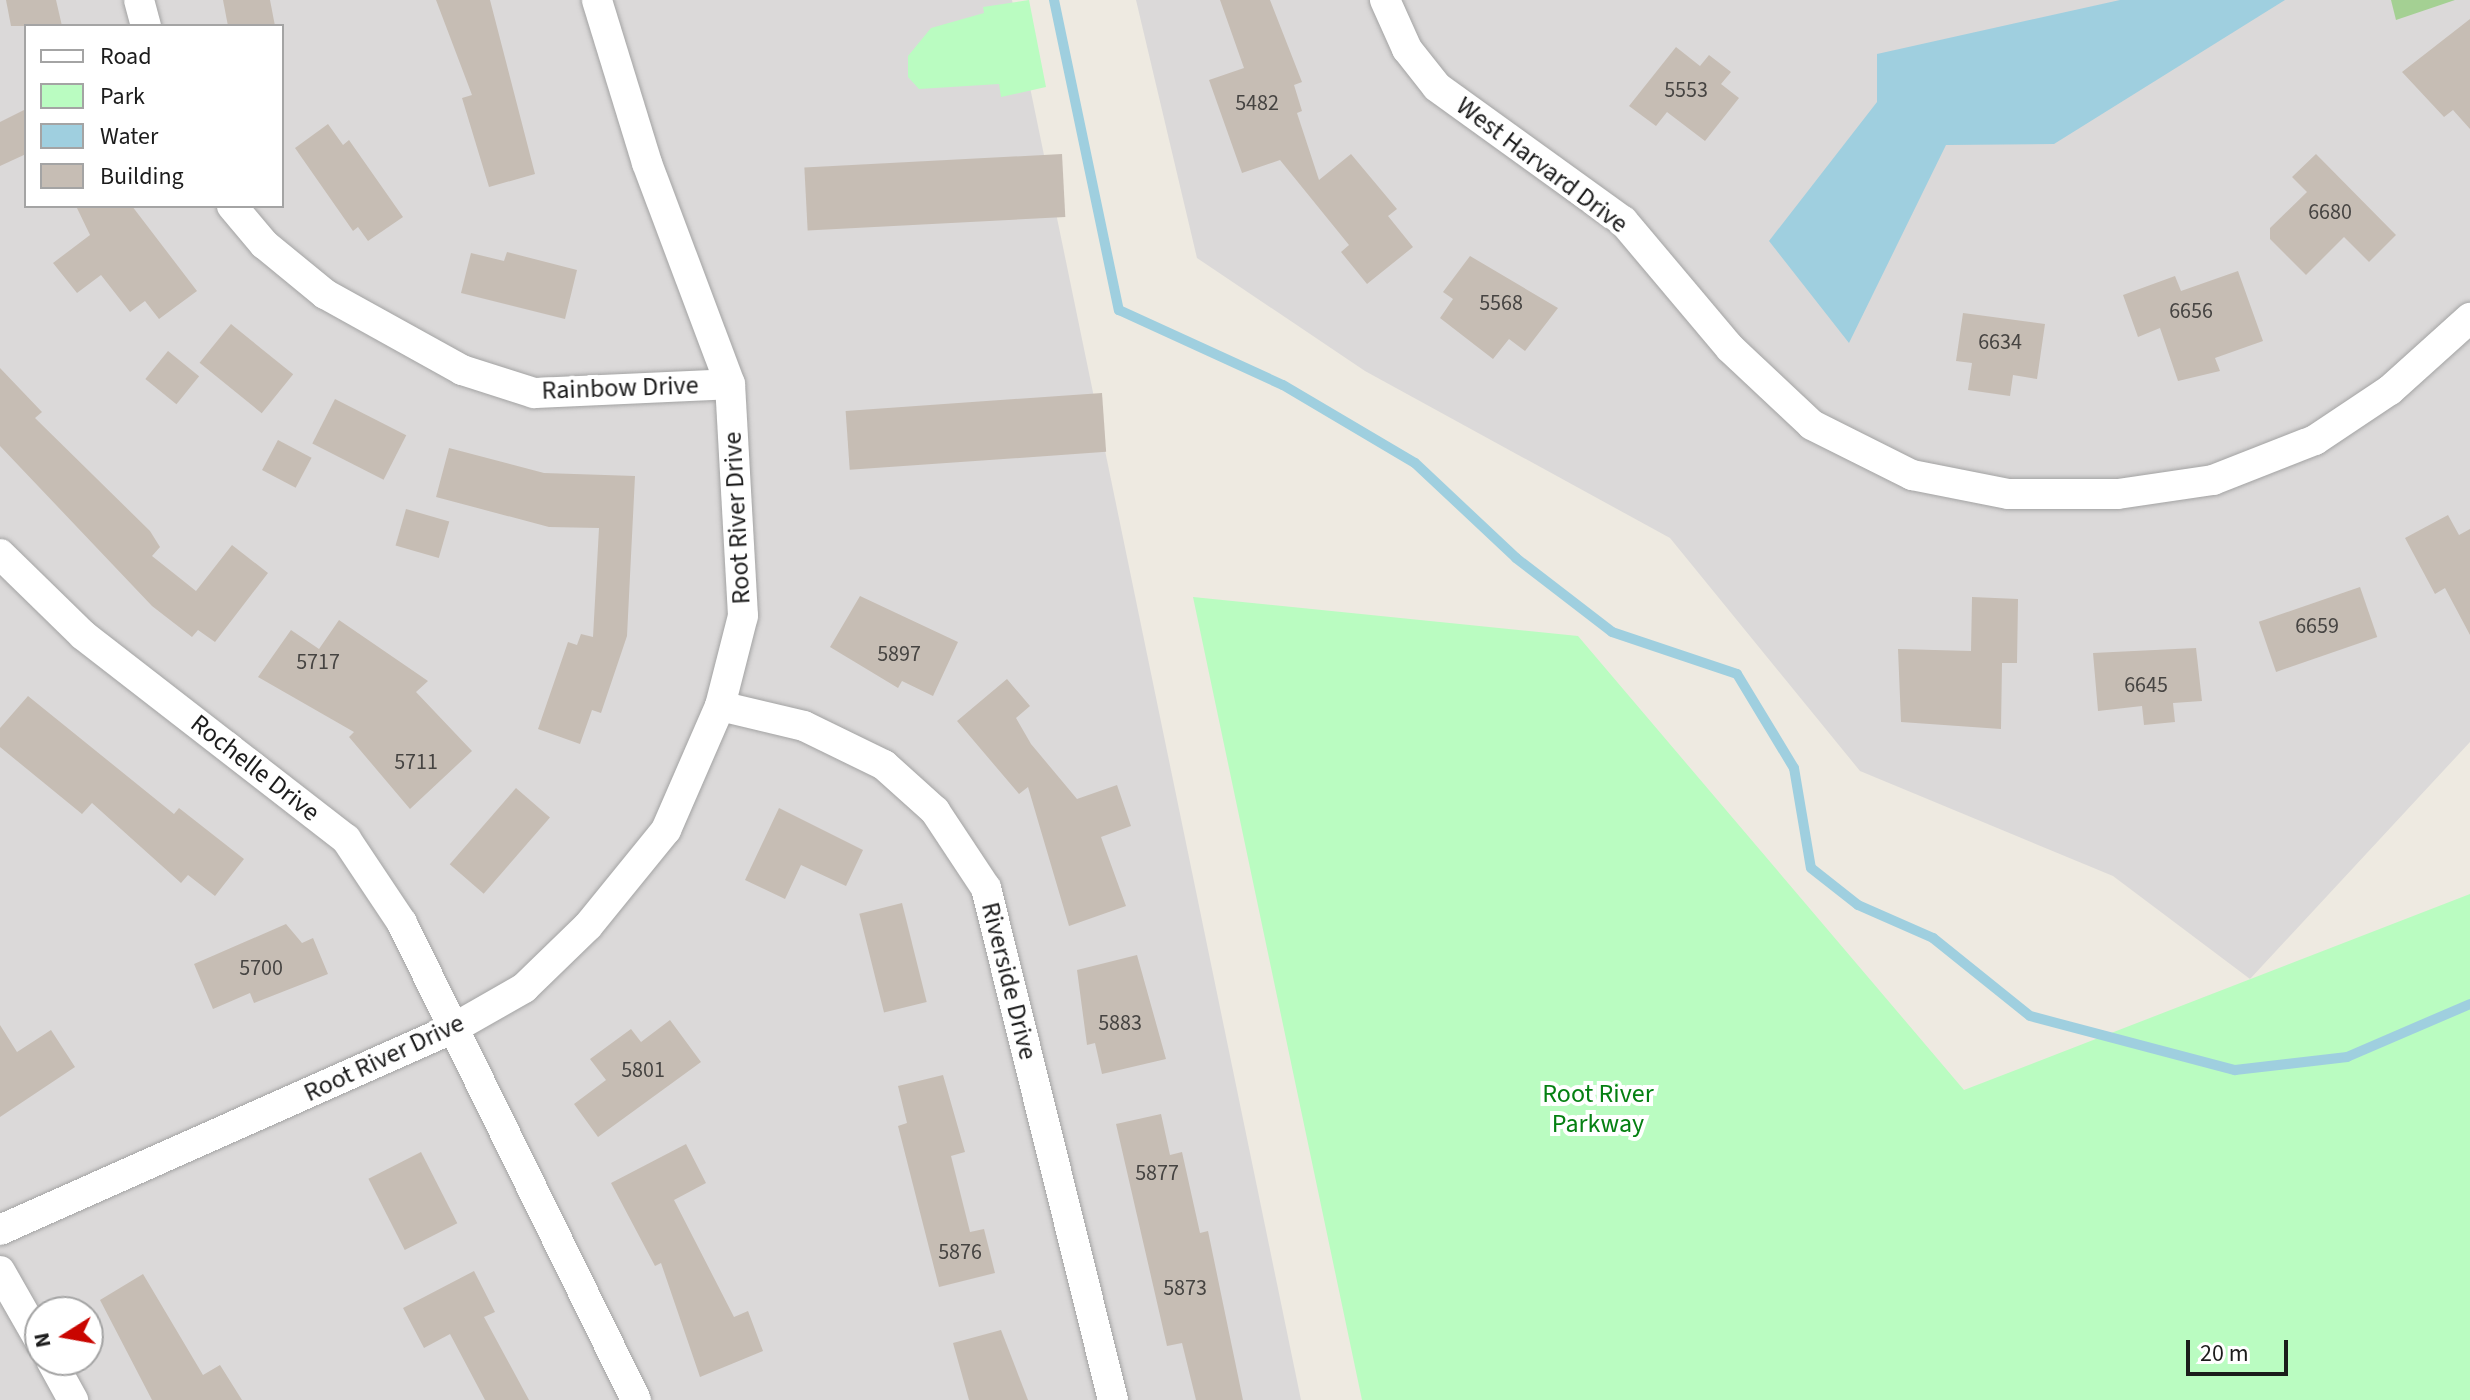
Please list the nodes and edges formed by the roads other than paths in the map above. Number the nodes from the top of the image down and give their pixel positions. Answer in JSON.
{"nodes":[{"id":1,"x":139,"y":0,"type":"edge"},
{"id":2,"x":597,"y":0,"type":"edge"},
{"id":3,"x":1385,"y":0,"type":"edge"},
{"id":4,"x":145,"y":24,"type":"edge"},
{"id":5,"x":234,"y":208,"type":"edge"},
{"id":6,"x":2470,"y":318,"type":"edge"},
{"id":7,"x":730,"y":384,"type":"junction"},
{"id":8,"x":0,"y":554,"type":"edge"},
{"id":9,"x":720,"y":706,"type":"junction"},
{"id":10,"x":454,"y":1028,"type":"junction"},
{"id":11,"x":0,"y":1230,"type":"edge"},
{"id":12,"x":0,"y":1271,"type":"edge"},
{"id":13,"x":24,"y":1313,"type":"edge"},
{"id":14,"x":60,"y":1376,"type":"edge"},
{"id":15,"x":73,"y":1400,"type":"edge"},
{"id":16,"x":636,"y":1400,"type":"edge"},
{"id":17,"x":1113,"y":1400,"type":"edge"}],
"edges":[{"from":1,"to":4,"type":"street"},
{"from":2,"to":7,"type":"street","name":"Root River Drive"},
{"from":3,"to":6,"type":"street","name":"West Harvard Drive"},
{"from":5,"to":7,"type":"street","name":"Rainbow Drive"},
{"from":7,"to":9,"type":"street","name":"Root River Drive"},
{"from":8,"to":10,"type":"street","name":"Rochelle Drive"},
{"from":9,"to":10,"type":"street","name":"Root River Drive"},
{"from":9,"to":17,"type":"street","name":"Riverside Drive"},
{"from":10,"to":11,"type":"street","name":"Root River Drive"},
{"from":10,"to":16,"type":"street"},
{"from":12,"to":13,"type":"street"},
{"from":14,"to":15,"type":"street"}]}
